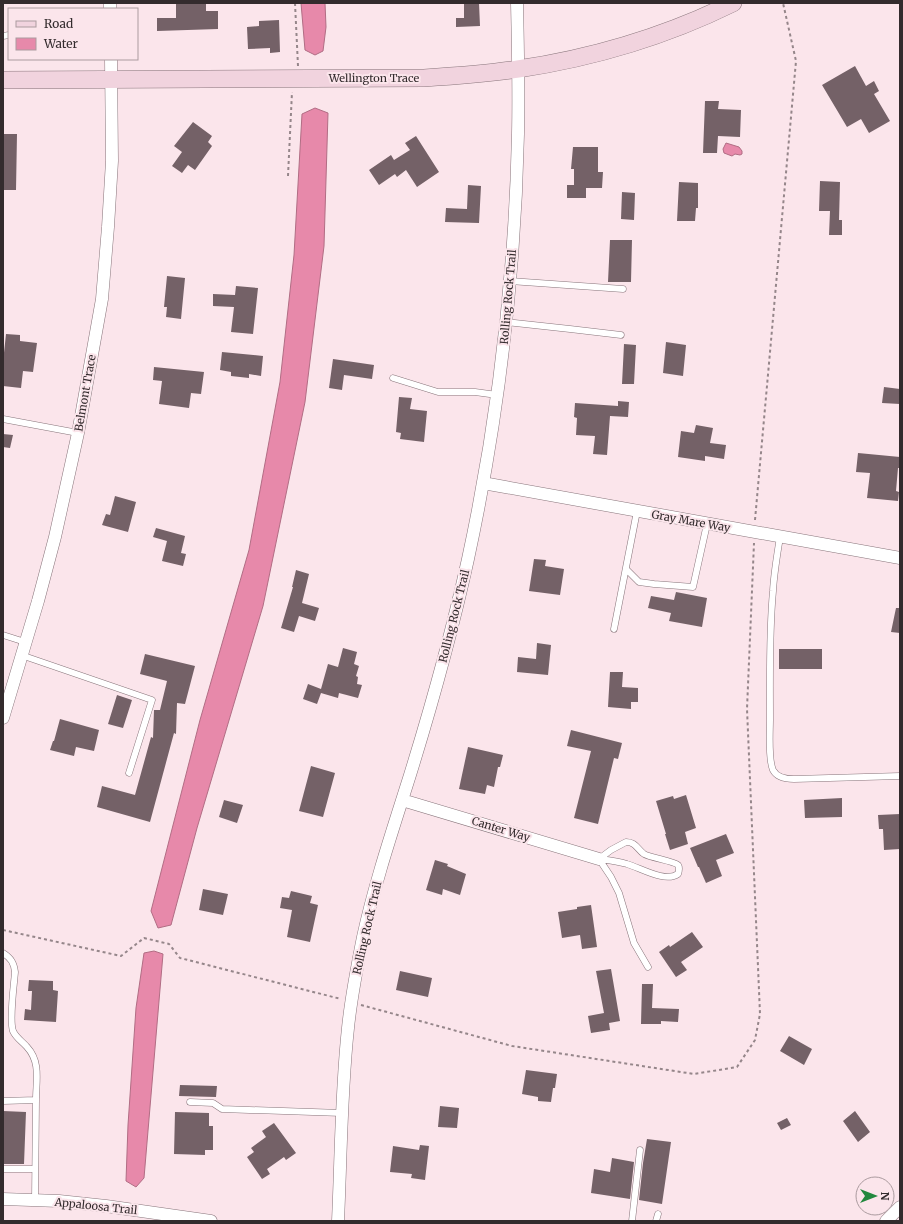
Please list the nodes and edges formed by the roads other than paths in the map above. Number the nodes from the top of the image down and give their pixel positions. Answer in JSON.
{"nodes":[{"id":1,"x":517,"y":3,"type":"edge"},
{"id":2,"x":733,"y":3,"type":"edge"},
{"id":3,"x":111,"y":60,"type":"edge"},
{"id":4,"x":519,"y":69,"type":"junction"},
{"id":5,"x":112,"y":79,"type":"junction"},
{"id":6,"x":3,"y":80,"type":"edge"},
{"id":7,"x":510,"y":281,"type":"junction"},
{"id":8,"x":623,"y":289,"type":"dead end"},
{"id":9,"x":506,"y":322,"type":"junction"},
{"id":10,"x":621,"y":335,"type":"dead end"},
{"id":11,"x":393,"y":378,"type":"dead end"},
{"id":12,"x":497,"y":395,"type":"junction"},
{"id":13,"x":3,"y":419,"type":"edge"},
{"id":14,"x":78,"y":433,"type":"junction"},
{"id":15,"x":483,"y":483,"type":"junction"},
{"id":16,"x":636,"y":511,"type":"junction"},
{"id":17,"x":707,"y":524,"type":"junction"},
{"id":18,"x":780,"y":537,"type":"junction"},
{"id":19,"x":900,"y":558,"type":"edge"},
{"id":20,"x":626,"y":569,"type":"junction"},
{"id":21,"x":614,"y":629,"type":"dead end"},
{"id":22,"x":3,"y":636,"type":"edge"},
{"id":23,"x":25,"y":642,"type":"junction"},
{"id":24,"x":21,"y":655,"type":"junction"},
{"id":25,"x":3,"y":718,"type":"edge"},
{"id":26,"x":129,"y":773,"type":"dead end"},
{"id":27,"x":900,"y":776,"type":"edge"},
{"id":28,"x":402,"y":800,"type":"junction"},
{"id":29,"x":599,"y":859,"type":"junction"},
{"id":30,"x":3,"y":953,"type":"edge"},
{"id":31,"x":648,"y":967,"type":"dead end"},
{"id":32,"x":36,"y":1100,"type":"junction"},
{"id":33,"x":3,"y":1101,"type":"edge"},
{"id":34,"x":190,"y":1102,"type":"dead end"},
{"id":35,"x":342,"y":1113,"type":"junction"},
{"id":36,"x":640,"y":1150,"type":"dead end"},
{"id":37,"x":3,"y":1169,"type":"edge"},
{"id":38,"x":35,"y":1169,"type":"junction"},
{"id":39,"x":3,"y":1199,"type":"edge"},
{"id":40,"x":35,"y":1200,"type":"junction"},
{"id":41,"x":900,"y":1207,"type":"edge"},
{"id":42,"x":658,"y":1214,"type":"dead end"},
{"id":43,"x":211,"y":1221,"type":"edge"},
{"id":44,"x":338,"y":1221,"type":"edge"},
{"id":45,"x":632,"y":1221,"type":"edge"},
{"id":46,"x":656,"y":1221,"type":"edge"},
{"id":47,"x":886,"y":1221,"type":"edge"}],
"edges":[{"from":1,"to":4,"type":"street","name":"Rolling Rock Trail"},
{"from":2,"to":4,"type":"street","name":"Wellington Trace"},
{"from":3,"to":5,"type":"street","name":"Belmont Trace"},
{"from":4,"to":5,"type":"street","name":"Wellington Trace"},
{"from":4,"to":7,"type":"street","name":"Rolling Rock Trail"},
{"from":5,"to":6,"type":"street","name":"Wellington Trace"},
{"from":5,"to":14,"type":"street","name":"Belmont Trace"},
{"from":7,"to":8,"type":"lane"},
{"from":7,"to":9,"type":"street","name":"Rolling Rock Trail"},
{"from":9,"to":10,"type":"lane"},
{"from":9,"to":12,"type":"street","name":"Rolling Rock Trail"},
{"from":11,"to":12,"type":"lane"},
{"from":12,"to":15,"type":"street","name":"Rolling Rock Trail"},
{"from":13,"to":14,"type":"lane"},
{"from":14,"to":23,"type":"street","name":"Belmont Trace"},
{"from":15,"to":16,"type":"street","name":"Gray Mare Way"},
{"from":15,"to":28,"type":"street","name":"Rolling Rock Trail"},
{"from":16,"to":17,"type":"street","name":"Gray Mare Way"},
{"from":16,"to":20,"type":"lane"},
{"from":17,"to":18,"type":"street","name":"Gray Mare Way"},
{"from":17,"to":20,"type":"lane"},
{"from":18,"to":19,"type":"street","name":"Gray Mare Way"},
{"from":18,"to":27,"type":"lane"},
{"from":20,"to":21,"type":"lane"},
{"from":22,"to":23,"type":"lane"},
{"from":23,"to":24,"type":"street","name":"Belmont Trace"},
{"from":24,"to":25,"type":"street","name":"Belmont Trace"},
{"from":24,"to":26,"type":"lane"},
{"from":28,"to":29,"type":"street","name":"Canter Way"},
{"from":28,"to":35,"type":"street","name":"Rolling Rock Trail"},
{"from":29,"to":29,"type":"lane"},
{"from":29,"to":31,"type":"lane"},
{"from":30,"to":32,"type":"lane"},
{"from":32,"to":33,"type":"lane"},
{"from":32,"to":38,"type":"lane"},
{"from":34,"to":35,"type":"lane"},
{"from":35,"to":44,"type":"street","name":"Rolling Rock Trail"},
{"from":36,"to":45,"type":"lane"},
{"from":37,"to":38,"type":"lane"},
{"from":38,"to":40,"type":"lane"},
{"from":39,"to":40,"type":"street","name":"Appaloosa Trail"},
{"from":40,"to":43,"type":"street","name":"Appaloosa Trail"},
{"from":41,"to":47,"type":"street"},
{"from":42,"to":46,"type":"lane"}]}
